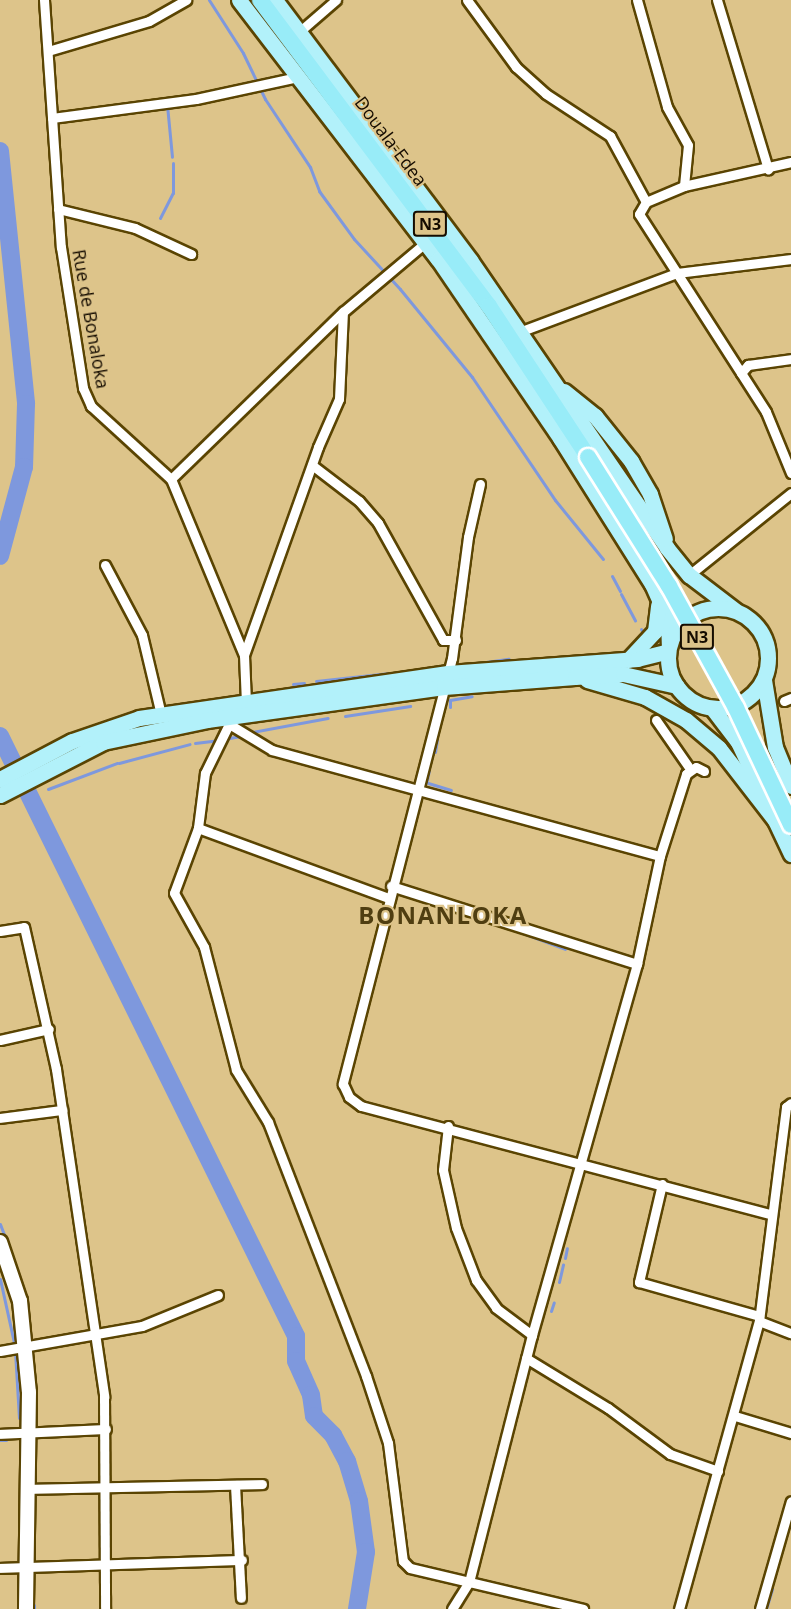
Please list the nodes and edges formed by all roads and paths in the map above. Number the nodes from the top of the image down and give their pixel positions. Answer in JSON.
{"nodes":[{"id":1,"x":44,"y":0,"type":"edge"},
{"id":2,"x":186,"y":0,"type":"edge"},
{"id":3,"x":239,"y":0,"type":"edge"},
{"id":4,"x":260,"y":0,"type":"edge"},
{"id":5,"x":275,"y":0,"type":"edge"},
{"id":6,"x":336,"y":0,"type":"edge"},
{"id":7,"x":480,"y":0,"type":"edge"},
{"id":8,"x":637,"y":0,"type":"edge"},
{"id":9,"x":717,"y":0,"type":"edge"},
{"id":10,"x":468,"y":1,"type":"edge"},
{"id":11,"x":299,"y":32,"type":"junction"},
{"id":12,"x":48,"y":51,"type":"junction"},
{"id":13,"x":298,"y":77,"type":"junction"},
{"id":14,"x":52,"y":118,"type":"junction"},
{"id":15,"x":791,"y":162,"type":"edge"},
{"id":16,"x":768,"y":169,"type":"junction"},
{"id":17,"x":684,"y":186,"type":"junction"},
{"id":18,"x":646,"y":202,"type":"junction"},
{"id":19,"x":58,"y":209,"type":"junction"},
{"id":20,"x":425,"y":243,"type":"junction"},
{"id":21,"x":191,"y":254,"type":"dead end"},
{"id":22,"x":791,"y":259,"type":"edge"},
{"id":23,"x":677,"y":273,"type":"junction"},
{"id":24,"x":343,"y":312,"type":"junction"},
{"id":25,"x":519,"y":332,"type":"junction"},
{"id":26,"x":791,"y":359,"type":"edge"},
{"id":27,"x":741,"y":373,"type":"junction"},
{"id":28,"x":312,"y":465,"type":"junction"},
{"id":29,"x":791,"y":473,"type":"edge"},
{"id":30,"x":171,"y":479,"type":"junction"},
{"id":31,"x":480,"y":484,"type":"dead end"},
{"id":32,"x":791,"y":493,"type":"edge"},
{"id":33,"x":105,"y":565,"type":"dead end"},
{"id":34,"x":689,"y":575,"type":"junction"},
{"id":35,"x":657,"y":593,"type":"junction"},
{"id":36,"x":735,"y":610,"type":"junction"},
{"id":37,"x":456,"y":640,"type":"junction"},
{"id":38,"x":668,"y":649,"type":"junction"},
{"id":39,"x":244,"y":655,"type":"junction"},
{"id":40,"x":628,"y":660,"type":"junction"},
{"id":41,"x":575,"y":677,"type":"junction"},
{"id":42,"x":446,"y":680,"type":"junction"},
{"id":43,"x":764,"y":680,"type":"junction"},
{"id":44,"x":677,"y":686,"type":"junction"},
{"id":45,"x":246,"y":702,"type":"junction"},
{"id":46,"x":712,"y":708,"type":"junction"},
{"id":47,"x":161,"y":715,"type":"junction"},
{"id":48,"x":229,"y":716,"type":"junction"},
{"id":49,"x":656,"y":720,"type":"dead end"},
{"id":50,"x":46,"y":761,"type":"junction"},
{"id":51,"x":690,"y":769,"type":"junction"},
{"id":52,"x":704,"y":771,"type":"dead end"},
{"id":53,"x":0,"y":779,"type":"edge"},
{"id":54,"x":791,"y":786,"type":"edge"},
{"id":55,"x":419,"y":787,"type":"junction"},
{"id":56,"x":0,"y":795,"type":"edge"},
{"id":57,"x":784,"y":825,"type":"edge"},
{"id":58,"x":198,"y":828,"type":"junction"},
{"id":59,"x":791,"y":854,"type":"edge"},
{"id":60,"x":660,"y":856,"type":"junction"},
{"id":61,"x":391,"y":885,"type":"junction"},
{"id":62,"x":388,"y":898,"type":"junction"},
{"id":63,"x":0,"y":931,"type":"edge"},
{"id":64,"x":637,"y":964,"type":"junction"},
{"id":65,"x":49,"y":1029,"type":"junction"},
{"id":66,"x":0,"y":1040,"type":"edge"},
{"id":67,"x":791,"y":1103,"type":"edge"},
{"id":68,"x":62,"y":1110,"type":"junction"},
{"id":69,"x":0,"y":1118,"type":"edge"},
{"id":70,"x":448,"y":1126,"type":"junction"},
{"id":71,"x":583,"y":1162,"type":"junction"},
{"id":72,"x":662,"y":1184,"type":"junction"},
{"id":73,"x":771,"y":1214,"type":"junction"},
{"id":74,"x":0,"y":1242,"type":"edge"},
{"id":75,"x":218,"y":1295,"type":"dead end"},
{"id":76,"x":759,"y":1318,"type":"junction"},
{"id":77,"x":791,"y":1333,"type":"edge"},
{"id":78,"x":96,"y":1335,"type":"junction"},
{"id":79,"x":532,"y":1335,"type":"junction"},
{"id":80,"x":25,"y":1347,"type":"junction"},
{"id":81,"x":0,"y":1351,"type":"edge"},
{"id":82,"x":526,"y":1358,"type":"junction"},
{"id":83,"x":735,"y":1416,"type":"junction"},
{"id":84,"x":106,"y":1429,"type":"junction"},
{"id":85,"x":28,"y":1433,"type":"junction"},
{"id":86,"x":791,"y":1433,"type":"edge"},
{"id":87,"x":0,"y":1434,"type":"edge"},
{"id":88,"x":718,"y":1471,"type":"junction"},
{"id":89,"x":262,"y":1484,"type":"dead end"},
{"id":90,"x":235,"y":1485,"type":"junction"},
{"id":91,"x":105,"y":1486,"type":"junction"},
{"id":92,"x":27,"y":1489,"type":"junction"},
{"id":93,"x":791,"y":1501,"type":"edge"},
{"id":94,"x":242,"y":1560,"type":"junction"},
{"id":95,"x":105,"y":1562,"type":"junction"},
{"id":96,"x":26,"y":1566,"type":"junction"},
{"id":97,"x":0,"y":1568,"type":"edge"},
{"id":98,"x":469,"y":1582,"type":"junction"},
{"id":99,"x":241,"y":1598,"type":"dead end"},
{"id":100,"x":26,"y":1609,"type":"edge"},
{"id":101,"x":105,"y":1609,"type":"edge"},
{"id":102,"x":452,"y":1609,"type":"edge"},
{"id":103,"x":583,"y":1609,"type":"edge"},
{"id":104,"x":679,"y":1609,"type":"edge"},
{"id":105,"x":760,"y":1609,"type":"edge"}],
"edges":[{"from":1,"to":12,"type":"street","name":"Rue de Bonaloka"},
{"from":2,"to":12,"type":"street"},
{"from":3,"to":13,"type":"main road"},
{"from":4,"to":57,"type":"highway","name":"Douala-Edea","number":"N3","bridge":true},
{"from":5,"to":11,"type":"main road"},
{"from":6,"to":11,"type":"street"},
{"from":7,"to":10,"type":"street"},
{"from":8,"to":17,"type":"street"},
{"from":9,"to":16,"type":"street"},
{"from":10,"to":18,"type":"street"},
{"from":11,"to":25,"type":"main road"},
{"from":12,"to":14,"type":"street","name":"Rue de Bonaloka"},
{"from":13,"to":14,"type":"street"},
{"from":13,"to":20,"type":"main road"},
{"from":14,"to":19,"type":"street","name":"Rue de Bonaloka"},
{"from":15,"to":16,"type":"street"},
{"from":16,"to":17,"type":"street"},
{"from":17,"to":18,"type":"street"},
{"from":18,"to":23,"type":"street"},
{"from":19,"to":21,"type":"street"},
{"from":19,"to":30,"type":"street","name":"Rue de Bonaloka"},
{"from":20,"to":24,"type":"street"},
{"from":20,"to":35,"type":"main road"},
{"from":22,"to":23,"type":"street"},
{"from":23,"to":25,"type":"street"},
{"from":23,"to":27,"type":"street"},
{"from":24,"to":28,"type":"street"},
{"from":24,"to":30,"type":"street"},
{"from":25,"to":34,"type":"main road"},
{"from":26,"to":27,"type":"street"},
{"from":27,"to":29,"type":"street"},
{"from":28,"to":37,"type":"street"},
{"from":28,"to":39,"type":"street"},
{"from":30,"to":39,"type":"street","name":"Rue de Bonaloka"},
{"from":31,"to":37,"type":"street"},
{"from":32,"to":34,"type":"street"},
{"from":33,"to":47,"type":"street"},
{"from":34,"to":36,"type":"main road"},
{"from":35,"to":38,"type":"main road"},
{"from":35,"to":40,"type":"main road"},
{"from":36,"to":38,"type":"main road"},
{"from":36,"to":43,"type":"main road"},
{"from":37,"to":42,"type":"street"},
{"from":38,"to":40,"type":"main road"},
{"from":38,"to":44,"type":"main road"},
{"from":39,"to":45,"type":"street","name":"Rue de Bonaloka"},
{"from":40,"to":42,"type":"main road"},
{"from":41,"to":42,"type":"main road"},
{"from":41,"to":44,"type":"main road"},
{"from":41,"to":57,"type":"main road"},
{"from":42,"to":45,"type":"main road"},
{"from":42,"to":48,"type":"main road"},
{"from":42,"to":55,"type":"street"},
{"from":43,"to":46,"type":"main road"},
{"from":43,"to":54,"type":"main road"},
{"from":44,"to":46,"type":"main road"},
{"from":45,"to":48,"type":"main road"},
{"from":46,"to":57,"type":"main road"},
{"from":47,"to":48,"type":"main road"},
{"from":47,"to":50,"type":"main road"},
{"from":48,"to":50,"type":"main road"},
{"from":48,"to":55,"type":"street"},
{"from":48,"to":58,"type":"street"},
{"from":49,"to":51,"type":"street"},
{"from":50,"to":53,"type":"main road"},
{"from":50,"to":56,"type":"main road"},
{"from":51,"to":52,"type":"street"},
{"from":51,"to":60,"type":"street"},
{"from":55,"to":60,"type":"street"},
{"from":55,"to":61,"type":"street"},
{"from":57,"to":59,"type":"main road"},
{"from":58,"to":62,"type":"street"},
{"from":58,"to":98,"type":"street"},
{"from":60,"to":64,"type":"street"},
{"from":61,"to":62,"type":"street"},
{"from":61,"to":64,"type":"street"},
{"from":62,"to":70,"type":"street"},
{"from":63,"to":65,"type":"street"},
{"from":64,"to":71,"type":"street"},
{"from":65,"to":66,"type":"street"},
{"from":65,"to":68,"type":"street"},
{"from":67,"to":73,"type":"street"},
{"from":68,"to":69,"type":"street"},
{"from":68,"to":78,"type":"street"},
{"from":70,"to":71,"type":"street"},
{"from":70,"to":79,"type":"street"},
{"from":71,"to":72,"type":"street"},
{"from":71,"to":79,"type":"street"},
{"from":72,"to":73,"type":"street"},
{"from":72,"to":76,"type":"street"},
{"from":73,"to":76,"type":"street"},
{"from":74,"to":80,"type":"main road"},
{"from":75,"to":78,"type":"street"},
{"from":76,"to":77,"type":"street"},
{"from":76,"to":83,"type":"street"},
{"from":78,"to":80,"type":"street"},
{"from":78,"to":84,"type":"street"},
{"from":79,"to":82,"type":"street"},
{"from":80,"to":81,"type":"street"},
{"from":80,"to":85,"type":"main road"},
{"from":82,"to":88,"type":"street"},
{"from":82,"to":98,"type":"street"},
{"from":83,"to":86,"type":"street"},
{"from":83,"to":88,"type":"street"},
{"from":84,"to":85,"type":"street"},
{"from":84,"to":91,"type":"street"},
{"from":85,"to":87,"type":"street"},
{"from":85,"to":92,"type":"main road"},
{"from":88,"to":104,"type":"street"},
{"from":89,"to":90,"type":"street"},
{"from":90,"to":91,"type":"street"},
{"from":90,"to":94,"type":"street"},
{"from":91,"to":92,"type":"street"},
{"from":91,"to":95,"type":"street"},
{"from":92,"to":96,"type":"main road"},
{"from":93,"to":105,"type":"street"},
{"from":94,"to":95,"type":"street"},
{"from":94,"to":99,"type":"street"},
{"from":95,"to":96,"type":"street"},
{"from":95,"to":101,"type":"street"},
{"from":96,"to":97,"type":"street"},
{"from":96,"to":100,"type":"main road"},
{"from":98,"to":102,"type":"street"},
{"from":98,"to":103,"type":"street"}]}
